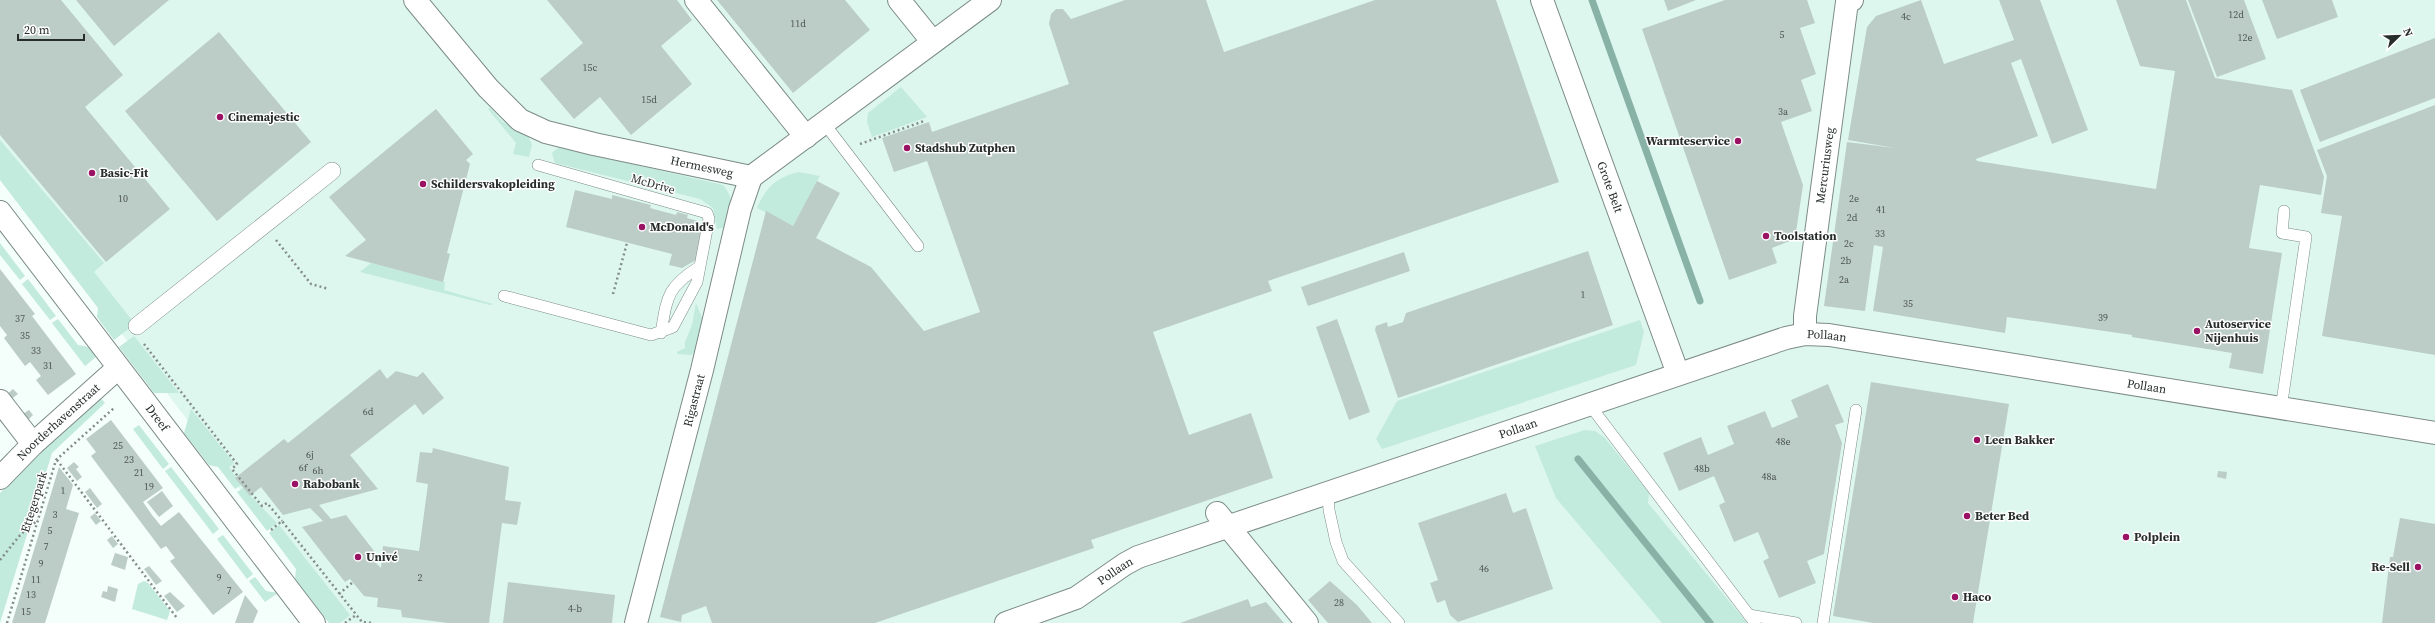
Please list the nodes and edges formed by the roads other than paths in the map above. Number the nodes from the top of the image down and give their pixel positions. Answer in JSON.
{"nodes":[{"id":1,"x":415,"y":0,"type":"edge"},
{"id":2,"x":696,"y":0,"type":"edge"},
{"id":3,"x":899,"y":0,"type":"edge"},
{"id":4,"x":990,"y":0,"type":"edge"},
{"id":5,"x":1542,"y":0,"type":"edge"},
{"id":6,"x":1849,"y":1,"type":"edge"},
{"id":7,"x":932,"y":41,"type":"junction"},
{"id":8,"x":824,"y":123,"type":"junction"},
{"id":9,"x":806,"y":137,"type":"junction"},
{"id":10,"x":538,"y":165,"type":"dead end"},
{"id":11,"x":332,"y":171,"type":"dead end"},
{"id":12,"x":751,"y":177,"type":"junction"},
{"id":13,"x":2284,"y":211,"type":"dead end"},
{"id":14,"x":0,"y":212,"type":"edge"},
{"id":15,"x":918,"y":246,"type":"dead end"},
{"id":16,"x":699,"y":267,"type":"junction"},
{"id":17,"x":504,"y":296,"type":"dead end"},
{"id":18,"x":661,"y":333,"type":"junction"},
{"id":19,"x":139,"y":334,"type":"road end"},
{"id":20,"x":1805,"y":334,"type":"junction"},
{"id":21,"x":118,"y":368,"type":"junction"},
{"id":22,"x":1678,"y":374,"type":"junction"},
{"id":23,"x":0,"y":401,"type":"edge"},
{"id":24,"x":1589,"y":404,"type":"junction"},
{"id":25,"x":2282,"y":409,"type":"junction"},
{"id":26,"x":1856,"y":410,"type":"dead end"},
{"id":27,"x":2435,"y":433,"type":"edge"},
{"id":28,"x":33,"y":444,"type":"junction"},
{"id":29,"x":0,"y":478,"type":"edge"},
{"id":30,"x":1328,"y":493,"type":"junction"},
{"id":31,"x":1223,"y":520,"type":"junction"},
{"id":32,"x":1752,"y":619,"type":"edge"},
{"id":33,"x":311,"y":622,"type":"edge"},
{"id":34,"x":636,"y":623,"type":"edge"},
{"id":35,"x":1006,"y":623,"type":"edge"},
{"id":36,"x":1307,"y":623,"type":"edge"},
{"id":37,"x":1398,"y":623,"type":"edge"},
{"id":38,"x":1796,"y":623,"type":"edge"},
{"id":39,"x":1823,"y":623,"type":"edge"}],
"edges":[{"from":1,"to":12,"type":"street","name":"Hermesweg"},
{"from":2,"to":9,"type":"street"},
{"from":3,"to":7,"type":"street"},
{"from":4,"to":7,"type":"street"},
{"from":5,"to":22,"type":"street","name":"Grote Belt"},
{"from":6,"to":20,"type":"street","name":"Mercuriusweg"},
{"from":7,"to":8,"type":"street"},
{"from":8,"to":9,"type":"street"},
{"from":8,"to":15,"type":"lane"},
{"from":9,"to":12,"type":"street"},
{"from":10,"to":16,"type":"lane","name":"McDrive"},
{"from":11,"to":19,"type":"street"},
{"from":12,"to":34,"type":"street","name":"Rigastraat"},
{"from":13,"to":25,"type":"lane"},
{"from":14,"to":21,"type":"street","name":"Dreef"},
{"from":16,"to":18,"type":"lane","name":"McDrive"},
{"from":16,"to":18,"type":"lane"},
{"from":17,"to":18,"type":"lane"},
{"from":20,"to":22,"type":"street","name":"Pollaan"},
{"from":20,"to":25,"type":"street","name":"Pollaan"},
{"from":21,"to":28,"type":"street","name":"Noorderhavenstraat"},
{"from":21,"to":33,"type":"street","name":"Dreef"},
{"from":22,"to":24,"type":"street","name":"Pollaan"},
{"from":23,"to":28,"type":"street"},
{"from":24,"to":30,"type":"street","name":"Pollaan"},
{"from":24,"to":32,"type":"lane"},
{"from":25,"to":27,"type":"street","name":"Pollaan"},
{"from":26,"to":39,"type":"lane"},
{"from":28,"to":29,"type":"street","name":"Noorderhavenstraat"},
{"from":30,"to":31,"type":"street","name":"Pollaan"},
{"from":30,"to":37,"type":"lane"},
{"from":31,"to":35,"type":"street","name":"Pollaan"},
{"from":31,"to":36,"type":"street"},
{"from":32,"to":38,"type":"lane"}]}
